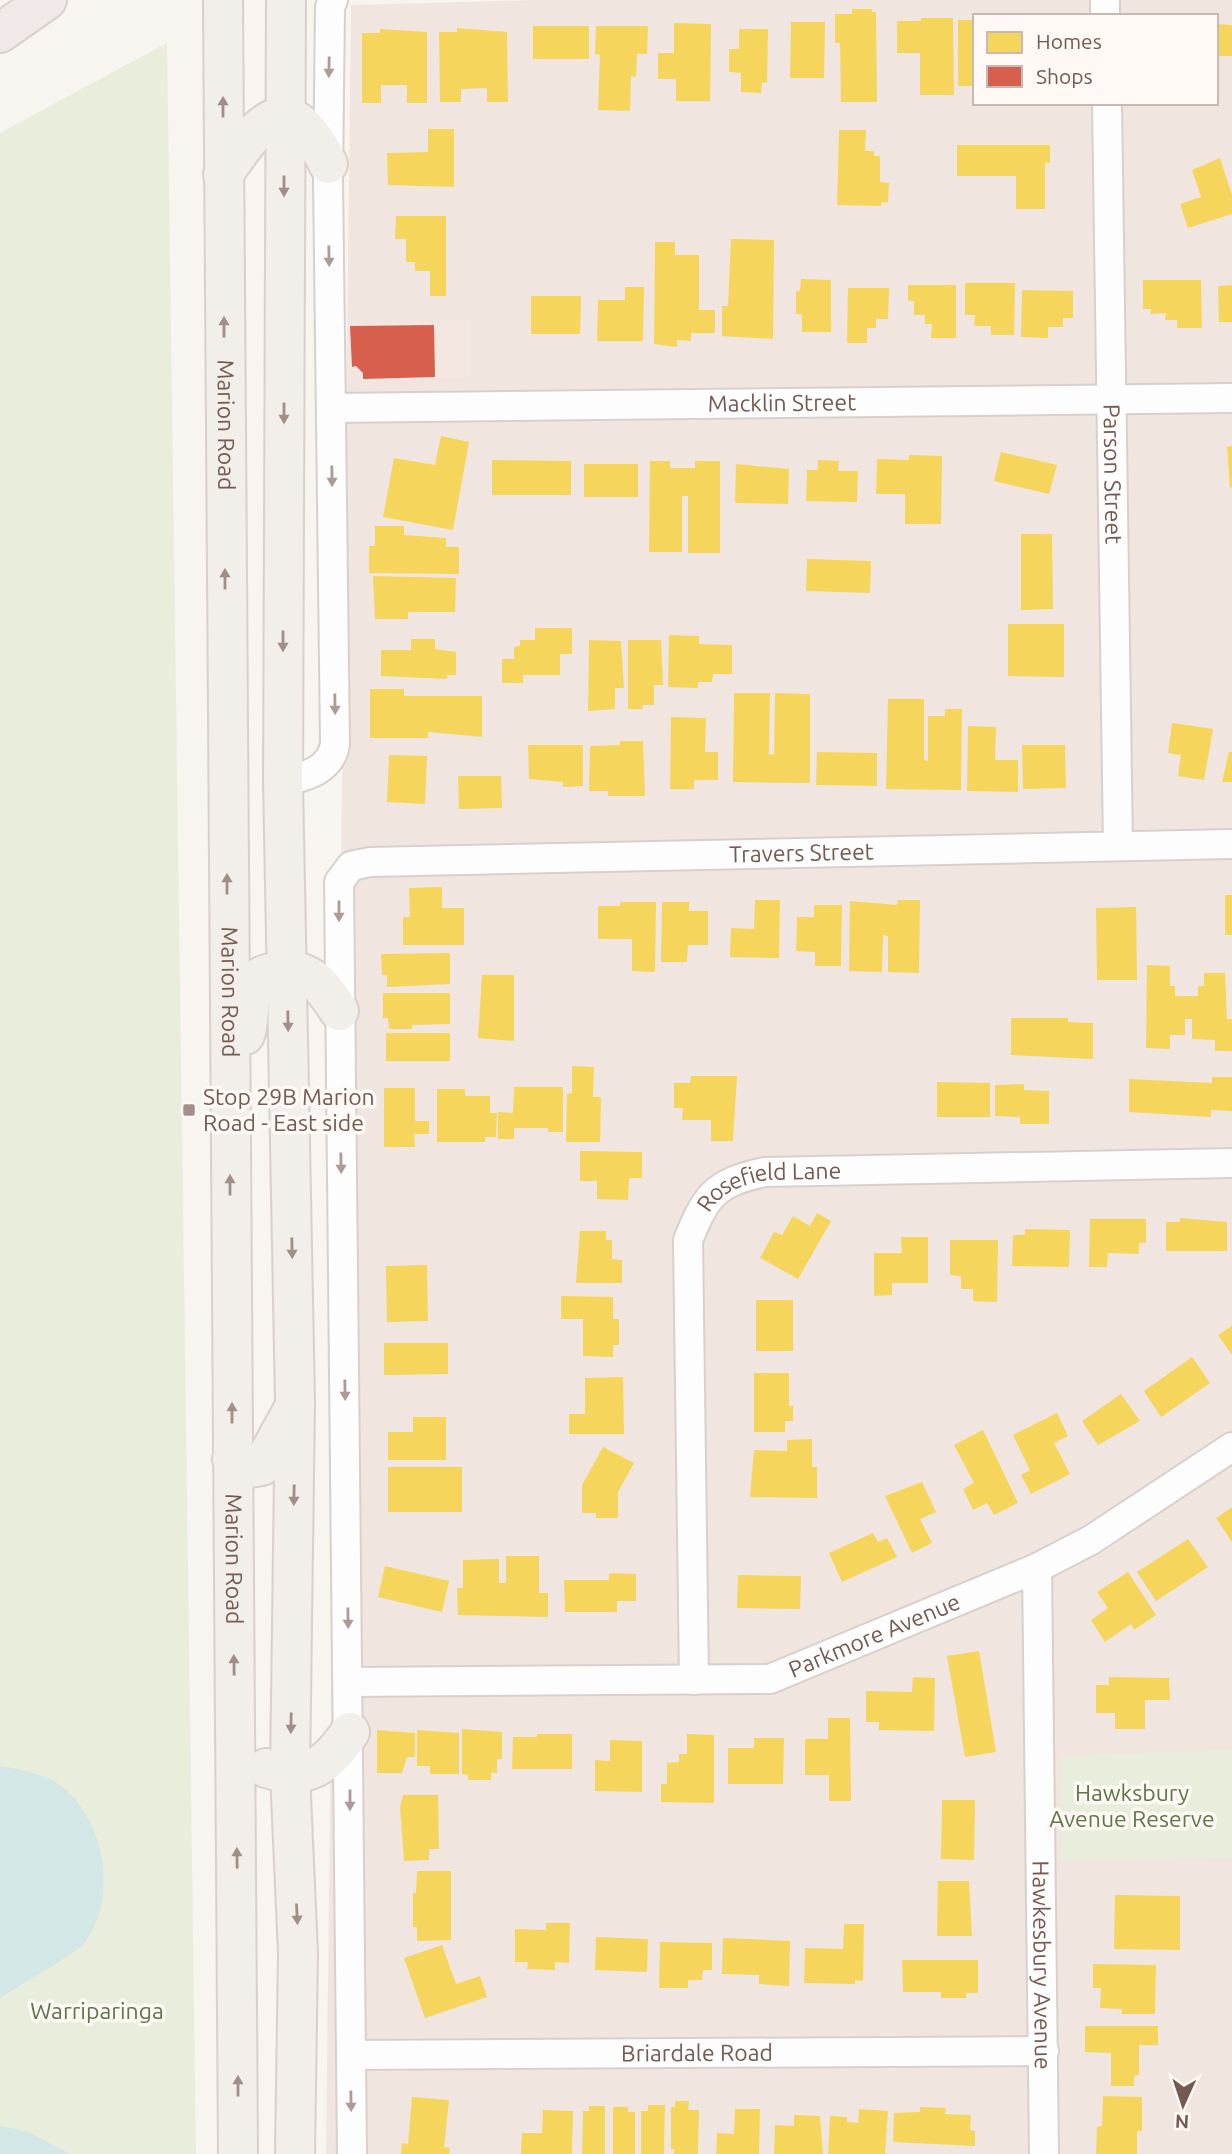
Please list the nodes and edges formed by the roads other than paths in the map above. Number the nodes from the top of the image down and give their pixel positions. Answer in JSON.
{"nodes":[{"id":1,"x":47,"y":0,"type":"edge"},
{"id":2,"x":223,"y":0,"type":"edge"},
{"id":3,"x":286,"y":0,"type":"edge"},
{"id":4,"x":333,"y":0,"type":"edge"},
{"id":5,"x":0,"y":33,"type":"edge"},
{"id":6,"x":1107,"y":105,"type":"edge"},
{"id":7,"x":284,"y":117,"type":"junction"},
{"id":8,"x":328,"y":163,"type":"junction"},
{"id":9,"x":223,"y":175,"type":"junction"},
{"id":10,"x":1232,"y":398,"type":"edge"},
{"id":11,"x":1113,"y":399,"type":"junction"},
{"id":12,"x":332,"y":408,"type":"junction"},
{"id":13,"x":226,"y":745,"type":"junction"},
{"id":14,"x":283,"y":781,"type":"junction"},
{"id":15,"x":1232,"y":844,"type":"edge"},
{"id":16,"x":1118,"y":846,"type":"junction"},
{"id":17,"x":287,"y":970,"type":"junction"},
{"id":18,"x":339,"y":1011,"type":"junction"},
{"id":19,"x":229,"y":1068,"type":"junction"},
{"id":20,"x":1232,"y":1163,"type":"edge"},
{"id":21,"x":295,"y":1402,"type":"junction"},
{"id":22,"x":1232,"y":1447,"type":"edge"},
{"id":23,"x":232,"y":1459,"type":"junction"},
{"id":24,"x":1037,"y":1568,"type":"junction"},
{"id":25,"x":694,"y":1680,"type":"junction"},
{"id":26,"x":349,"y":1682,"type":"junction"},
{"id":27,"x":350,"y":1732,"type":"junction"},
{"id":28,"x":235,"y":1733,"type":"junction"},
{"id":29,"x":290,"y":1773,"type":"junction"},
{"id":30,"x":1044,"y":2051,"type":"junction"},
{"id":31,"x":351,"y":2055,"type":"junction"},
{"id":32,"x":238,"y":2154,"type":"edge"},
{"id":33,"x":295,"y":2154,"type":"edge"},
{"id":34,"x":352,"y":2154,"type":"edge"},
{"id":35,"x":1044,"y":2154,"type":"edge"}],
"edges":[{"from":1,"to":5,"type":"highway"},
{"from":9,"to":2,"type":"main road","name":"Marion Road","one_way":true},
{"from":3,"to":7,"type":"main road"},
{"from":4,"to":8,"type":"street","one_way":true},
{"from":6,"to":11,"type":"street","name":"Parson Street"},
{"from":7,"to":8,"type":"main road"},
{"from":7,"to":9,"type":"main road"},
{"from":7,"to":14,"type":"main road","one_way":true},
{"from":8,"to":12,"type":"street","one_way":true},
{"from":13,"to":9,"type":"main road","name":"Marion Road","one_way":true},
{"from":10,"to":11,"type":"street","name":"Macklin Street"},
{"from":11,"to":12,"type":"street","name":"Macklin Street"},
{"from":11,"to":16,"type":"street","name":"Parson Street"},
{"from":12,"to":14,"type":"street","one_way":true},
{"from":13,"to":14,"type":"main road"},
{"from":19,"to":13,"type":"main road","name":"Marion Road","one_way":true},
{"from":14,"to":17,"type":"main road"},
{"from":15,"to":16,"type":"street","name":"Travers Street"},
{"from":16,"to":18,"type":"street","name":"Travers Street","one_way":true},
{"from":17,"to":18,"type":"main road"},
{"from":17,"to":19,"type":"main road"},
{"from":17,"to":21,"type":"main road","one_way":true},
{"from":18,"to":26,"type":"street","one_way":true},
{"from":23,"to":19,"type":"main road","name":"Marion Road","one_way":true},
{"from":20,"to":25,"type":"street","name":"Rosefield Lane"},
{"from":21,"to":23,"type":"main road"},
{"from":21,"to":29,"type":"main road","one_way":true},
{"from":22,"to":24,"type":"street","name":"Parkmore Avenue"},
{"from":28,"to":23,"type":"main road","name":"Marion Road","one_way":true},
{"from":24,"to":25,"type":"street","name":"Parkmore Avenue"},
{"from":24,"to":30,"type":"street","name":"Hawkesbury Avenue"},
{"from":25,"to":26,"type":"street","name":"Parkmore Avenue"},
{"from":26,"to":27,"type":"street"},
{"from":27,"to":29,"type":"main road"},
{"from":27,"to":31,"type":"street","one_way":true},
{"from":28,"to":29,"type":"main road"},
{"from":32,"to":28,"type":"main road","name":"Marion Road","one_way":true},
{"from":29,"to":33,"type":"main road","one_way":true},
{"from":30,"to":31,"type":"street","name":"Briardale Road"},
{"from":30,"to":35,"type":"street","name":"Hawkesbury Avenue"},
{"from":31,"to":34,"type":"street","one_way":true}]}
